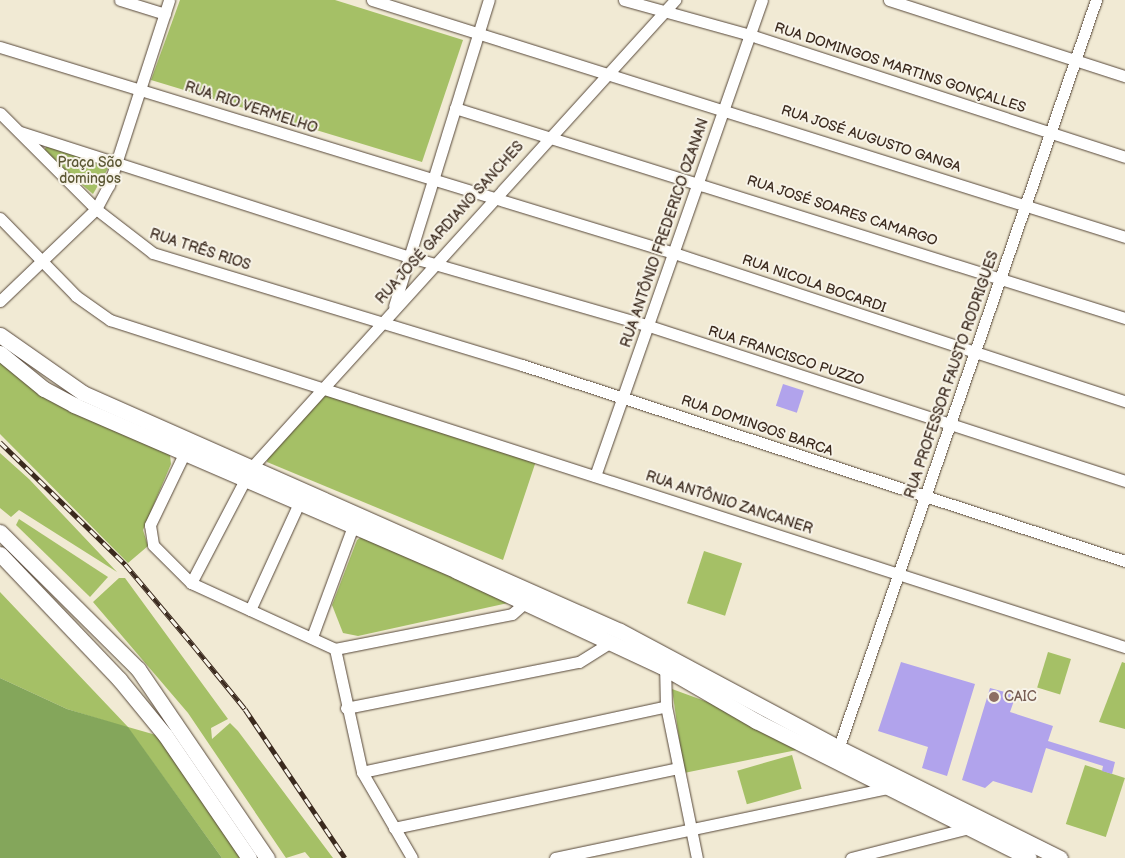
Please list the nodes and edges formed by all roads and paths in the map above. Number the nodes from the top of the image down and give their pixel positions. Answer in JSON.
{"nodes":[{"id":1,"x":120,"y":0,"type":"edge"},
{"id":2,"x":169,"y":0,"type":"edge"},
{"id":3,"x":372,"y":0,"type":"edge"},
{"id":4,"x":489,"y":0,"type":"edge"},
{"id":5,"x":624,"y":0,"type":"edge"},
{"id":6,"x":674,"y":0,"type":"edge"},
{"id":7,"x":762,"y":0,"type":"edge"},
{"id":8,"x":889,"y":0,"type":"edge"},
{"id":9,"x":1096,"y":0,"type":"edge"},
{"id":10,"x":663,"y":13,"type":"junction"},
{"id":11,"x":165,"y":14,"type":"junction"},
{"id":12,"x":478,"y":34,"type":"junction"},
{"id":13,"x":750,"y":35,"type":"junction"},
{"id":14,"x":0,"y":47,"type":"edge"},
{"id":15,"x":1076,"y":60,"type":"junction"},
{"id":16,"x":606,"y":74,"type":"junction"},
{"id":17,"x":1125,"y":76,"type":"edge"},
{"id":18,"x":142,"y":88,"type":"junction"},
{"id":19,"x":455,"y":108,"type":"junction"},
{"id":20,"x":725,"y":108,"type":"junction"},
{"id":21,"x":0,"y":113,"type":"edge"},
{"id":22,"x":18,"y":132,"type":"junction"},
{"id":23,"x":1052,"y":134,"type":"junction"},
{"id":24,"x":548,"y":137,"type":"junction"},
{"id":25,"x":48,"y":139,"type":"junction"},
{"id":26,"x":39,"y":153,"type":"junction"},
{"id":27,"x":1125,"y":157,"type":"edge"},
{"id":28,"x":119,"y":161,"type":"junction"},
{"id":29,"x":432,"y":181,"type":"junction"},
{"id":30,"x":699,"y":182,"type":"junction"},
{"id":31,"x":493,"y":200,"type":"junction"},
{"id":32,"x":1028,"y":205,"type":"junction"},
{"id":33,"x":96,"y":208,"type":"junction"},
{"id":34,"x":0,"y":218,"type":"edge"},
{"id":35,"x":1125,"y":237,"type":"edge"},
{"id":36,"x":674,"y":253,"type":"junction"},
{"id":37,"x":407,"y":256,"type":"junction"},
{"id":38,"x":43,"y":260,"type":"junction"},
{"id":39,"x":436,"y":264,"type":"junction"},
{"id":40,"x":1002,"y":278,"type":"junction"},
{"id":41,"x":0,"y":302,"type":"edge"},
{"id":42,"x":393,"y":309,"type":"junction"},
{"id":43,"x":1125,"y":318,"type":"edge"},
{"id":44,"x":379,"y":322,"type":"junction"},
{"id":45,"x":649,"y":326,"type":"junction"},
{"id":46,"x":0,"y":335,"type":"edge"},
{"id":47,"x":0,"y":353,"type":"edge"},
{"id":48,"x":976,"y":354,"type":"junction"},
{"id":49,"x":325,"y":388,"type":"junction"},
{"id":50,"x":624,"y":398,"type":"junction"},
{"id":51,"x":1125,"y":401,"type":"edge"},
{"id":52,"x":951,"y":427,"type":"junction"},
{"id":53,"x":184,"y":454,"type":"junction"},
{"id":54,"x":247,"y":473,"type":"junction"},
{"id":55,"x":596,"y":476,"type":"junction"},
{"id":56,"x":1125,"y":481,"type":"edge"},
{"id":57,"x":925,"y":498,"type":"junction"},
{"id":58,"x":299,"y":504,"type":"junction"},
{"id":59,"x":353,"y":526,"type":"junction"},
{"id":60,"x":0,"y":532,"type":"edge"},
{"id":61,"x":0,"y":554,"type":"edge"},
{"id":62,"x":1125,"y":561,"type":"edge"},
{"id":63,"x":460,"y":565,"type":"junction"},
{"id":64,"x":899,"y":574,"type":"junction"},
{"id":65,"x":191,"y":583,"type":"junction"},
{"id":66,"x":526,"y":602,"type":"junction"},
{"id":67,"x":250,"y":610,"type":"junction"},
{"id":68,"x":312,"y":637,"type":"junction"},
{"id":69,"x":610,"y":643,"type":"junction"},
{"id":70,"x":1125,"y":647,"type":"edge"},
{"id":71,"x":335,"y":649,"type":"junction"},
{"id":72,"x":666,"y":661,"type":"junction"},
{"id":73,"x":666,"y":706,"type":"junction"},
{"id":74,"x":346,"y":708,"type":"junction"},
{"id":75,"x":836,"y":754,"type":"junction"},
{"id":76,"x":678,"y":768,"type":"junction"},
{"id":77,"x":362,"y":772,"type":"junction"},
{"id":78,"x":892,"y":787,"type":"junction"},
{"id":79,"x":394,"y":828,"type":"junction"},
{"id":80,"x":969,"y":828,"type":"junction"},
{"id":81,"x":691,"y":830,"type":"junction"},
{"id":82,"x":246,"y":840,"type":"junction"},
{"id":83,"x":1027,"y":857,"type":"edge"},
{"id":84,"x":249,"y":858,"type":"edge"},
{"id":85,"x":267,"y":858,"type":"edge"},
{"id":86,"x":412,"y":858,"type":"edge"},
{"id":87,"x":556,"y":858,"type":"edge"},
{"id":88,"x":697,"y":858,"type":"edge"},
{"id":89,"x":851,"y":858,"type":"edge"},
{"id":90,"x":1060,"y":858,"type":"edge"}],
"edges":[{"from":1,"to":11,"type":"street"},
{"from":2,"to":11,"type":"street"},
{"from":3,"to":12,"type":"street","name":"RUA JOSÉ AUGUSTO GANGA"},
{"from":4,"to":12,"type":"street"},
{"from":5,"to":10,"type":"street","name":"RUA DOMINGOS MARTINS GONÇALLES"},
{"from":6,"to":10,"type":"street","name":"RUA JOSÉ GARDIANO SANCHES"},
{"from":7,"to":13,"type":"street","name":"RUA ANTÔNIO FREDERICO OZANAN"},
{"from":8,"to":15,"type":"street"},
{"from":9,"to":15,"type":"street","name":"RUA PROFESSOR FAUSTO RODRIGUES"},
{"from":10,"to":13,"type":"street","name":"RUA DOMINGOS MARTINS GONÇALLES"},
{"from":10,"to":16,"type":"street","name":"RUA JOSÉ GARDIANO SANCHES"},
{"from":11,"to":18,"type":"street"},
{"from":12,"to":16,"type":"street","name":"RUA JOSÉ AUGUSTO GANGA"},
{"from":12,"to":19,"type":"street"},
{"from":13,"to":20,"type":"street","name":"RUA ANTÔNIO FREDERICO OZANAN"},
{"from":13,"to":23,"type":"street","name":"RUA DOMINGOS MARTINS GONÇALLES"},
{"from":14,"to":18,"type":"street","name":"RUA RIO VERMELHO"},
{"from":15,"to":17,"type":"street"},
{"from":15,"to":23,"type":"street","name":"RUA PROFESSOR FAUSTO RODRIGUES"},
{"from":16,"to":20,"type":"street","name":"RUA JOSÉ AUGUSTO GANGA"},
{"from":16,"to":24,"type":"street","name":"RUA JOSÉ GARDIANO SANCHES"},
{"from":18,"to":28,"type":"street"},
{"from":18,"to":29,"type":"street","name":"RUA RIO VERMELHO"},
{"from":19,"to":24,"type":"street","name":"RUA JOSÉ SOARES CAMARGO"},
{"from":19,"to":29,"type":"street"},
{"from":20,"to":30,"type":"street","name":"RUA ANTÔNIO FREDERICO OZANAN"},
{"from":20,"to":32,"type":"street","name":"RUA JOSÉ AUGUSTO GANGA"},
{"from":21,"to":22,"type":"street","name":"RUA TRÊS RIOS"},
{"from":22,"to":25,"type":"street","name":"RUA FRANCISCO PUZZO"},
{"from":22,"to":26,"type":"street","name":"RUA TRÊS RIOS"},
{"from":23,"to":27,"type":"street","name":"RUA DOMINGOS MARTINS GONÇALLES"},
{"from":23,"to":32,"type":"street","name":"RUA PROFESSOR FAUSTO RODRIGUES"},
{"from":24,"to":30,"type":"street","name":"RUA JOSÉ SOARES CAMARGO"},
{"from":24,"to":31,"type":"street","name":"RUA JOSÉ GARDIANO SANCHES"},
{"from":25,"to":26,"type":"street"},
{"from":25,"to":28,"type":"street","name":"RUA FRANCISCO PUZZO"},
{"from":26,"to":33,"type":"street","name":"RUA TRÊS RIOS"},
{"from":28,"to":33,"type":"street"},
{"from":28,"to":37,"type":"street","name":"RUA FRANCISCO PUZZO"},
{"from":29,"to":31,"type":"street","name":"RUA RIO VERMELHO"},
{"from":29,"to":37,"type":"street"},
{"from":30,"to":36,"type":"street","name":"RUA ANTÔNIO FREDERICO OZANAN"},
{"from":30,"to":40,"type":"street","name":"RUA JOSÉ SOARES CAMARGO"},
{"from":31,"to":36,"type":"street","name":"RUA NICOLA BOCARDI"},
{"from":31,"to":39,"type":"street","name":"RUA JOSÉ GARDIANO SANCHES"},
{"from":32,"to":35,"type":"street","name":"RUA JOSÉ AUGUSTO GANGA"},
{"from":32,"to":40,"type":"street","name":"RUA PROFESSOR FAUSTO RODRIGUES"},
{"from":33,"to":38,"type":"street"},
{"from":33,"to":44,"type":"street","name":"RUA TRÊS RIOS"},
{"from":34,"to":38,"type":"street","name":"RUA ANTÔNIO ZANCANER"},
{"from":36,"to":45,"type":"street","name":"RUA ANTÔNIO FREDERICO OZANAN"},
{"from":36,"to":48,"type":"street","name":"RUA NICOLA BOCARDI"},
{"from":37,"to":39,"type":"street","name":"RUA FRANCISCO PUZZO"},
{"from":37,"to":42,"type":"street"},
{"from":38,"to":41,"type":"street"},
{"from":38,"to":49,"type":"street","name":"RUA ANTÔNIO ZANCANER"},
{"from":39,"to":42,"type":"street","name":"RUA JOSÉ GARDIANO SANCHES"},
{"from":39,"to":45,"type":"street","name":"RUA FRANCISCO PUZZO"},
{"from":40,"to":43,"type":"street","name":"RUA JOSÉ SOARES CAMARGO"},
{"from":40,"to":48,"type":"street","name":"RUA PROFESSOR FAUSTO RODRIGUES"},
{"from":42,"to":44,"type":"street","name":"RUA JOSÉ GARDIANO SANCHES"},
{"from":44,"to":49,"type":"street","name":"RUA JOSÉ GARDIANO SANCHES"},
{"from":44,"to":50,"type":"street","name":"RUA DOMINGOS BARCA"},
{"from":45,"to":50,"type":"street","name":"RUA ANTÔNIO FREDERICO OZANAN"},
{"from":45,"to":52,"type":"street","name":"RUA FRANCISCO PUZZO"},
{"from":46,"to":54,"type":"main road"},
{"from":47,"to":53,"type":"main road"},
{"from":48,"to":51,"type":"street","name":"RUA NICOLA BOCARDI"},
{"from":48,"to":52,"type":"street","name":"RUA PROFESSOR FAUSTO RODRIGUES"},
{"from":49,"to":54,"type":"street","name":"RUA JOSÉ GARDIANO SANCHES"},
{"from":49,"to":55,"type":"street","name":"RUA ANTÔNIO ZANCANER"},
{"from":50,"to":55,"type":"street","name":"RUA ANTÔNIO FREDERICO OZANAN"},
{"from":50,"to":57,"type":"street","name":"RUA DOMINGOS BARCA"},
{"from":52,"to":56,"type":"street","name":"RUA FRANCISCO PUZZO"},
{"from":52,"to":57,"type":"street","name":"RUA PROFESSOR FAUSTO RODRIGUES"},
{"from":53,"to":54,"type":"main road"},
{"from":53,"to":65,"type":"street"},
{"from":54,"to":58,"type":"main road"},
{"from":54,"to":63,"type":"main road"},
{"from":54,"to":65,"type":"street","name":"RUA JOSÉ GARDIANO SANCHES"},
{"from":55,"to":64,"type":"street","name":"RUA ANTÔNIO ZANCANER"},
{"from":57,"to":62,"type":"street","name":"RUA DOMINGOS BARCA"},
{"from":57,"to":64,"type":"street","name":"RUA PROFESSOR FAUSTO RODRIGUES"},
{"from":58,"to":59,"type":"main road"},
{"from":58,"to":67,"type":"street"},
{"from":59,"to":63,"type":"main road"},
{"from":59,"to":68,"type":"street"},
{"from":60,"to":82,"type":"main road"},
{"from":61,"to":82,"type":"main road"},
{"from":63,"to":66,"type":"main road"},
{"from":63,"to":72,"type":"main road"},
{"from":64,"to":70,"type":"street","name":"RUA ANTÔNIO ZANCANER"},
{"from":64,"to":75,"type":"street","name":"RUA PROFESSOR FAUSTO RODRIGUES"},
{"from":65,"to":67,"type":"street"},
{"from":66,"to":69,"type":"main road"},
{"from":66,"to":71,"type":"street"},
{"from":67,"to":68,"type":"street"},
{"from":68,"to":71,"type":"street"},
{"from":69,"to":72,"type":"main road"},
{"from":69,"to":74,"type":"street"},
{"from":71,"to":74,"type":"street"},
{"from":72,"to":73,"type":"street"},
{"from":72,"to":75,"type":"main road"},
{"from":73,"to":76,"type":"street"},
{"from":73,"to":77,"type":"street"},
{"from":74,"to":77,"type":"street"},
{"from":75,"to":78,"type":"main road"},
{"from":75,"to":90,"type":"main road"},
{"from":76,"to":79,"type":"street"},
{"from":76,"to":81,"type":"street"},
{"from":77,"to":79,"type":"street"},
{"from":78,"to":80,"type":"main road"},
{"from":78,"to":81,"type":"street"},
{"from":79,"to":86,"type":"street"},
{"from":80,"to":83,"type":"main road"},
{"from":80,"to":89,"type":"street"},
{"from":81,"to":87,"type":"street"},
{"from":81,"to":88,"type":"street"},
{"from":82,"to":84,"type":"main road"},
{"from":82,"to":85,"type":"main road"}]}
